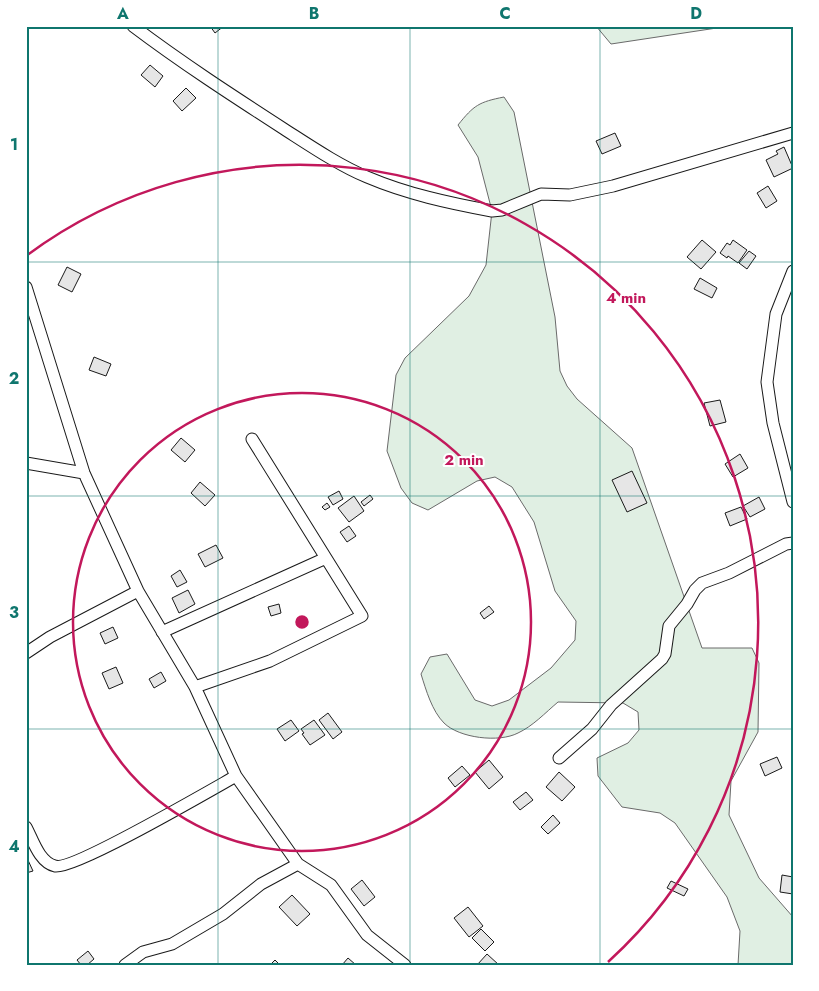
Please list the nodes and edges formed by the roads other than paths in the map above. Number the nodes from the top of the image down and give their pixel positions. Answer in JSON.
{"nodes":[{"id":1,"x":132,"y":26,"type":"edge"},
{"id":2,"x":793,"y":133,"type":"edge"},
{"id":3,"x":793,"y":272,"type":"edge"},
{"id":4,"x":26,"y":287,"type":"edge"},
{"id":5,"x":252,"y":439,"type":"dead end"},
{"id":6,"x":26,"y":463,"type":"edge"},
{"id":7,"x":84,"y":473,"type":"junction"},
{"id":8,"x":793,"y":502,"type":"edge"},
{"id":9,"x":793,"y":542,"type":"edge"},
{"id":10,"x":326,"y":558,"type":"junction"},
{"id":11,"x":138,"y":591,"type":"junction"},
{"id":12,"x":162,"y":632,"type":"junction"},
{"id":13,"x":26,"y":653,"type":"edge"},
{"id":14,"x":195,"y":686,"type":"junction"},
{"id":15,"x":559,"y":758,"type":"dead end"},
{"id":16,"x":236,"y":776,"type":"junction"},
{"id":17,"x":26,"y":827,"type":"edge"},
{"id":18,"x":298,"y":864,"type":"junction"},
{"id":19,"x":125,"y":965,"type":"edge"},
{"id":20,"x":406,"y":965,"type":"edge"}],
"edges":[{"from":1,"to":2,"type":"street"},
{"from":3,"to":8,"type":"street"},
{"from":4,"to":7,"type":"street"},
{"from":5,"to":10,"type":"street"},
{"from":6,"to":7,"type":"street"},
{"from":7,"to":11,"type":"street"},
{"from":9,"to":15,"type":"street"},
{"from":10,"to":12,"type":"street"},
{"from":10,"to":14,"type":"street"},
{"from":11,"to":12,"type":"street"},
{"from":11,"to":13,"type":"street"},
{"from":12,"to":14,"type":"street"},
{"from":14,"to":16,"type":"street"},
{"from":16,"to":17,"type":"street"},
{"from":16,"to":18,"type":"street"},
{"from":18,"to":19,"type":"street"},
{"from":18,"to":20,"type":"street"}]}
